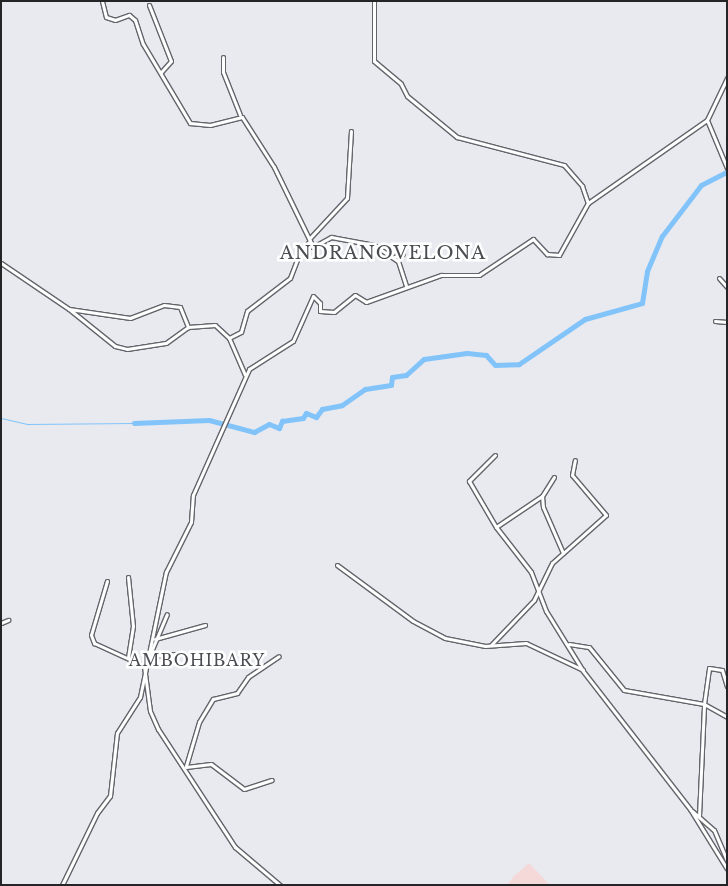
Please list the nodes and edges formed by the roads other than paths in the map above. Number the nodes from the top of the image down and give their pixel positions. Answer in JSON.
{"nodes":[{"id":1,"x":102,"y":1,"type":"edge"},
{"id":2,"x":374,"y":1,"type":"edge"},
{"id":3,"x":149,"y":5,"type":"dead end"},
{"id":4,"x":223,"y":57,"type":"dead end"},
{"id":5,"x":161,"y":72,"type":"junction"},
{"id":6,"x":727,"y":78,"type":"edge"},
{"id":7,"x":240,"y":116,"type":"junction"},
{"id":8,"x":707,"y":120,"type":"junction"},
{"id":9,"x":351,"y":131,"type":"dead end"},
{"id":10,"x":727,"y":168,"type":"edge"},
{"id":11,"x":588,"y":203,"type":"junction"},
{"id":12,"x":310,"y":240,"type":"junction"},
{"id":13,"x":403,"y":254,"type":"dead end"},
{"id":14,"x":394,"y":257,"type":"junction"},
{"id":15,"x":1,"y":263,"type":"edge"},
{"id":16,"x":719,"y":278,"type":"dead end"},
{"id":17,"x":406,"y":286,"type":"junction"},
{"id":18,"x":727,"y":287,"type":"edge"},
{"id":19,"x":69,"y":309,"type":"junction"},
{"id":20,"x":715,"y":321,"type":"dead end"},
{"id":21,"x":727,"y":322,"type":"edge"},
{"id":22,"x":188,"y":328,"type":"junction"},
{"id":23,"x":229,"y":338,"type":"junction"},
{"id":24,"x":245,"y":376,"type":"junction"},
{"id":25,"x":495,"y":455,"type":"dead end"},
{"id":26,"x":575,"y":460,"type":"dead end"},
{"id":27,"x":554,"y":478,"type":"dead end"},
{"id":28,"x":542,"y":496,"type":"junction"},
{"id":29,"x":496,"y":527,"type":"junction"},
{"id":30,"x":564,"y":553,"type":"junction"},
{"id":31,"x":337,"y":565,"type":"dead end"},
{"id":32,"x":128,"y":577,"type":"dead end"},
{"id":33,"x":107,"y":581,"type":"dead end"},
{"id":34,"x":538,"y":585,"type":"junction"},
{"id":35,"x":167,"y":614,"type":"dead end"},
{"id":36,"x":8,"y":620,"type":"dead end"},
{"id":37,"x":1,"y":623,"type":"edge"},
{"id":38,"x":205,"y":625,"type":"dead end"},
{"id":39,"x":154,"y":640,"type":"junction"},
{"id":40,"x":568,"y":644,"type":"junction"},
{"id":41,"x":490,"y":645,"type":"junction"},
{"id":42,"x":178,"y":654,"type":"dead end"},
{"id":43,"x":150,"y":656,"type":"junction"},
{"id":44,"x":279,"y":656,"type":"dead end"},
{"id":45,"x":128,"y":658,"type":"junction"},
{"id":46,"x":144,"y":666,"type":"junction"},
{"id":47,"x":583,"y":670,"type":"junction"},
{"id":48,"x":727,"y":686,"type":"edge"},
{"id":49,"x":704,"y":704,"type":"junction"},
{"id":50,"x":727,"y":717,"type":"edge"},
{"id":51,"x":186,"y":767,"type":"junction"},
{"id":52,"x":272,"y":780,"type":"dead end"},
{"id":53,"x":690,"y":809,"type":"junction"},
{"id":54,"x":700,"y":816,"type":"junction"},
{"id":55,"x":727,"y":861,"type":"edge"},
{"id":56,"x":727,"y":869,"type":"edge"},
{"id":57,"x":62,"y":885,"type":"edge"},
{"id":58,"x":280,"y":885,"type":"edge"}],
"edges":[{"from":1,"to":5,"type":"street"},
{"from":2,"to":11,"type":"street"},
{"from":3,"to":5,"type":"street"},
{"from":4,"to":7,"type":"street"},
{"from":5,"to":7,"type":"street"},
{"from":6,"to":8,"type":"street"},
{"from":7,"to":12,"type":"street"},
{"from":8,"to":10,"type":"street"},
{"from":8,"to":11,"type":"street"},
{"from":9,"to":12,"type":"street"},
{"from":11,"to":17,"type":"street"},
{"from":12,"to":14,"type":"street"},
{"from":12,"to":23,"type":"street"},
{"from":13,"to":14,"type":"street"},
{"from":14,"to":17,"type":"street"},
{"from":15,"to":19,"type":"street"},
{"from":16,"to":18,"type":"street"},
{"from":17,"to":24,"type":"street"},
{"from":19,"to":22,"type":"street"},
{"from":19,"to":22,"type":"street"},
{"from":20,"to":21,"type":"street"},
{"from":22,"to":23,"type":"street"},
{"from":23,"to":24,"type":"street"},
{"from":24,"to":46,"type":"street"},
{"from":25,"to":29,"type":"street"},
{"from":26,"to":30,"type":"street"},
{"from":27,"to":28,"type":"street"},
{"from":28,"to":29,"type":"street"},
{"from":28,"to":30,"type":"street"},
{"from":29,"to":34,"type":"street"},
{"from":30,"to":34,"type":"street"},
{"from":31,"to":41,"type":"street"},
{"from":32,"to":45,"type":"street"},
{"from":33,"to":45,"type":"street"},
{"from":34,"to":40,"type":"street"},
{"from":34,"to":41,"type":"street"},
{"from":35,"to":39,"type":"street"},
{"from":36,"to":37,"type":"street"},
{"from":38,"to":39,"type":"street"},
{"from":39,"to":43,"type":"street"},
{"from":40,"to":47,"type":"street"},
{"from":40,"to":49,"type":"street"},
{"from":41,"to":47,"type":"street"},
{"from":42,"to":43,"type":"street"},
{"from":43,"to":46,"type":"street"},
{"from":44,"to":51,"type":"street"},
{"from":45,"to":46,"type":"street"},
{"from":46,"to":51,"type":"street"},
{"from":46,"to":57,"type":"street"},
{"from":47,"to":53,"type":"street"},
{"from":48,"to":49,"type":"street"},
{"from":49,"to":50,"type":"street"},
{"from":49,"to":54,"type":"street"},
{"from":51,"to":52,"type":"street"},
{"from":51,"to":58,"type":"street"},
{"from":53,"to":54,"type":"street"},
{"from":53,"to":56,"type":"street"},
{"from":54,"to":55,"type":"street"}]}
